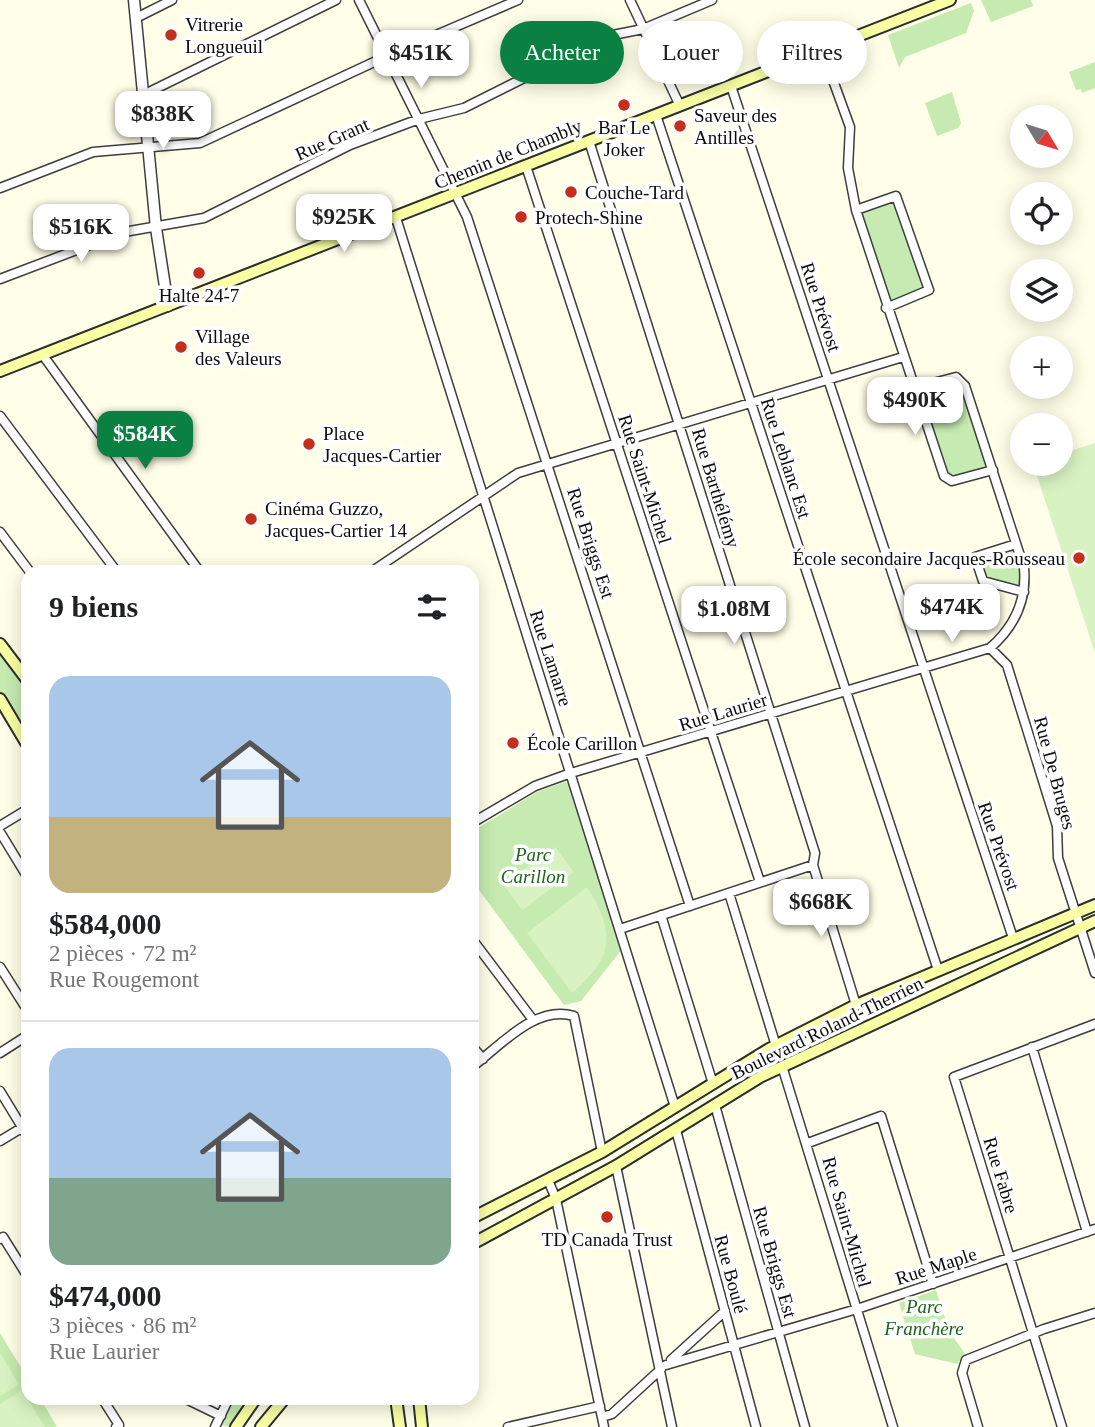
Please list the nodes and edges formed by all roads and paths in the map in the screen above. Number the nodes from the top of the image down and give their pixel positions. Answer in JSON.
{"nodes":[{"id":1,"x":134,"y":0,"type":"edge"},
{"id":2,"x":172,"y":0,"type":"edge"},
{"id":3,"x":335,"y":0,"type":"edge"},
{"id":4,"x":359,"y":0,"type":"edge"},
{"id":5,"x":517,"y":0,"type":"edge"},
{"id":6,"x":630,"y":0,"type":"edge"},
{"id":7,"x":712,"y":0,"type":"edge"},
{"id":8,"x":950,"y":0,"type":"edge"},
{"id":9,"x":136,"y":18,"type":"junction"},
{"id":10,"x":639,"y":21,"type":"edge"},
{"id":11,"x":662,"y":21,"type":"edge"},
{"id":12,"x":638,"y":30,"type":"edge"},
{"id":13,"x":867,"y":32,"type":"edge"},
{"id":14,"x":387,"y":55,"type":"junction"},
{"id":15,"x":757,"y":76,"type":"edge"},
{"id":16,"x":669,"y":84,"type":"edge"},
{"id":17,"x":834,"y":84,"type":"edge"},
{"id":18,"x":731,"y":86,"type":"junction"},
{"id":19,"x":143,"y":95,"type":"junction"},
{"id":20,"x":680,"y":106,"type":"junction"},
{"id":21,"x":656,"y":115,"type":"junction"},
{"id":22,"x":419,"y":119,"type":"junction"},
{"id":23,"x":589,"y":141,"type":"junction"},
{"id":24,"x":147,"y":148,"type":"junction"},
{"id":25,"x":526,"y":166,"type":"junction"},
{"id":26,"x":0,"y":188,"type":"edge"},
{"id":27,"x":456,"y":193,"type":"junction"},
{"id":28,"x":856,"y":210,"type":"junction"},
{"id":29,"x":396,"y":218,"type":"junction"},
{"id":30,"x":156,"y":228,"type":"junction"},
{"id":31,"x":0,"y":279,"type":"edge"},
{"id":32,"x":168,"y":306,"type":"junction"},
{"id":33,"x":886,"y":308,"type":"junction"},
{"id":34,"x":42,"y":354,"type":"junction"},
{"id":35,"x":903,"y":357,"type":"junction"},
{"id":36,"x":0,"y":371,"type":"edge"},
{"id":37,"x":828,"y":380,"type":"junction"},
{"id":38,"x":914,"y":388,"type":"junction"},
{"id":39,"x":751,"y":403,"type":"junction"},
{"id":40,"x":0,"y":416,"type":"edge"},
{"id":41,"x":679,"y":424,"type":"junction"},
{"id":42,"x":617,"y":443,"type":"junction"},
{"id":43,"x":548,"y":463,"type":"junction"},
{"id":44,"x":993,"y":470,"type":"junction"},
{"id":45,"x":483,"y":494,"type":"junction"},
{"id":46,"x":0,"y":532,"type":"edge"},
{"id":47,"x":1016,"y":544,"type":"junction"},
{"id":48,"x":25,"y":565,"type":"edge"},
{"id":49,"x":112,"y":565,"type":"edge"},
{"id":50,"x":195,"y":565,"type":"edge"},
{"id":51,"x":381,"y":565,"type":"edge"},
{"id":52,"x":1024,"y":592,"type":"junction"},
{"id":53,"x":0,"y":644,"type":"edge"},
{"id":54,"x":990,"y":648,"type":"junction"},
{"id":55,"x":923,"y":668,"type":"junction"},
{"id":56,"x":21,"y":672,"type":"edge"},
{"id":57,"x":846,"y":691,"type":"junction"},
{"id":58,"x":0,"y":699,"type":"edge"},
{"id":59,"x":770,"y":714,"type":"junction"},
{"id":60,"x":711,"y":732,"type":"junction"},
{"id":61,"x":21,"y":734,"type":"edge"},
{"id":62,"x":641,"y":753,"type":"junction"},
{"id":63,"x":571,"y":773,"type":"junction"},
{"id":64,"x":21,"y":813,"type":"edge"},
{"id":65,"x":479,"y":819,"type":"edge"},
{"id":66,"x":0,"y":826,"type":"edge"},
{"id":67,"x":0,"y":832,"type":"edge"},
{"id":68,"x":813,"y":865,"type":"junction"},
{"id":69,"x":21,"y":866,"type":"edge"},
{"id":70,"x":760,"y":883,"type":"junction"},
{"id":71,"x":729,"y":892,"type":"junction"},
{"id":72,"x":1095,"y":905,"type":"edge"},
{"id":73,"x":690,"y":906,"type":"junction"},
{"id":74,"x":1074,"y":914,"type":"junction"},
{"id":75,"x":661,"y":915,"type":"junction"},
{"id":76,"x":1095,"y":921,"type":"edge"},
{"id":77,"x":1080,"y":928,"type":"junction"},
{"id":78,"x":620,"y":929,"type":"junction"},
{"id":79,"x":1013,"y":937,"type":"junction"},
{"id":80,"x":479,"y":948,"type":"edge"},
{"id":81,"x":0,"y":967,"type":"edge"},
{"id":82,"x":938,"y":970,"type":"junction"},
{"id":83,"x":1095,"y":973,"type":"edge"},
{"id":84,"x":21,"y":1000,"type":"edge"},
{"id":85,"x":856,"y":1005,"type":"junction"},
{"id":86,"x":533,"y":1020,"type":"junction"},
{"id":87,"x":1095,"y":1024,"type":"edge"},
{"id":88,"x":21,"y":1040,"type":"edge"},
{"id":89,"x":776,"y":1046,"type":"junction"},
{"id":90,"x":1032,"y":1047,"type":"junction"},
{"id":91,"x":0,"y":1053,"type":"edge"},
{"id":92,"x":479,"y":1054,"type":"edge"},
{"id":93,"x":483,"y":1059,"type":"junction"},
{"id":94,"x":479,"y":1062,"type":"edge"},
{"id":95,"x":782,"y":1066,"type":"junction"},
{"id":96,"x":713,"y":1084,"type":"junction"},
{"id":97,"x":0,"y":1091,"type":"edge"},
{"id":98,"x":715,"y":1105,"type":"junction"},
{"id":99,"x":675,"y":1107,"type":"junction"},
{"id":100,"x":21,"y":1120,"type":"edge"},
{"id":101,"x":21,"y":1128,"type":"edge"},
{"id":102,"x":676,"y":1130,"type":"junction"},
{"id":103,"x":0,"y":1141,"type":"edge"},
{"id":104,"x":808,"y":1143,"type":"junction"},
{"id":105,"x":602,"y":1152,"type":"junction"},
{"id":106,"x":616,"y":1166,"type":"junction"},
{"id":107,"x":548,"y":1180,"type":"junction"},
{"id":108,"x":556,"y":1199,"type":"junction"},
{"id":109,"x":479,"y":1214,"type":"edge"},
{"id":110,"x":1091,"y":1231,"type":"edge"},
{"id":111,"x":0,"y":1239,"type":"edge"},
{"id":112,"x":479,"y":1240,"type":"edge"},
{"id":113,"x":1010,"y":1258,"type":"junction"},
{"id":114,"x":21,"y":1266,"type":"edge"},
{"id":115,"x":933,"y":1283,"type":"junction"},
{"id":116,"x":857,"y":1309,"type":"junction"},
{"id":117,"x":725,"y":1311,"type":"junction"},
{"id":118,"x":1095,"y":1313,"type":"edge"},
{"id":119,"x":778,"y":1331,"type":"junction"},
{"id":120,"x":1034,"y":1334,"type":"junction"},
{"id":121,"x":734,"y":1344,"type":"junction"},
{"id":122,"x":663,"y":1367,"type":"junction"},
{"id":123,"x":106,"y":1405,"type":"edge"},
{"id":124,"x":198,"y":1405,"type":"edge"},
{"id":125,"x":226,"y":1405,"type":"edge"},
{"id":126,"x":251,"y":1405,"type":"edge"},
{"id":127,"x":279,"y":1405,"type":"edge"},
{"id":128,"x":397,"y":1405,"type":"edge"},
{"id":129,"x":420,"y":1405,"type":"edge"},
{"id":130,"x":600,"y":1406,"type":"junction"},
{"id":131,"x":221,"y":1416,"type":"junction"},
{"id":132,"x":602,"y":1417,"type":"junction"},
{"id":133,"x":521,"y":1425,"type":"edge"},
{"id":134,"x":116,"y":1427,"type":"edge"},
{"id":135,"x":215,"y":1427,"type":"edge"},
{"id":136,"x":236,"y":1427,"type":"edge"},
{"id":137,"x":261,"y":1427,"type":"edge"},
{"id":138,"x":400,"y":1427,"type":"edge"},
{"id":139,"x":422,"y":1427,"type":"edge"},
{"id":140,"x":508,"y":1427,"type":"edge"},
{"id":141,"x":604,"y":1427,"type":"edge"},
{"id":142,"x":672,"y":1427,"type":"edge"},
{"id":143,"x":756,"y":1427,"type":"edge"},
{"id":144,"x":805,"y":1427,"type":"edge"},
{"id":145,"x":893,"y":1427,"type":"edge"},
{"id":146,"x":978,"y":1427,"type":"edge"},
{"id":147,"x":1062,"y":1427,"type":"edge"}],
"edges":[{"from":1,"to":9,"type":"street"},
{"from":2,"to":9,"type":"street"},
{"from":3,"to":19,"type":"street"},
{"from":4,"to":14,"type":"street","name":"Rue Briggs Est"},
{"from":5,"to":14,"type":"street"},
{"from":6,"to":10,"type":"street"},
{"from":7,"to":11,"type":"street","name":"Rue Grant"},
{"from":8,"to":13,"type":"main road","name":"Chemin de Chambly"},
{"from":9,"to":19,"type":"street"},
{"from":12,"to":22,"type":"street","name":"Rue Grant"},
{"from":14,"to":22,"type":"street","name":"Rue Briggs Est"},
{"from":14,"to":24,"type":"street"},
{"from":15,"to":18,"type":"main road","name":"Chemin de Chambly"},
{"from":16,"to":20,"type":"street"},
{"from":17,"to":28,"type":"street"},
{"from":18,"to":20,"type":"main road","name":"Chemin de Chambly"},
{"from":18,"to":37,"type":"street","name":"Rue Prévost"},
{"from":19,"to":24,"type":"street"},
{"from":20,"to":21,"type":"main road","name":"Chemin de Chambly"},
{"from":21,"to":23,"type":"main road","name":"Chemin de Chambly"},
{"from":21,"to":39,"type":"street","name":"Rue Leblanc Est"},
{"from":22,"to":27,"type":"street","name":"Rue Briggs Est"},
{"from":22,"to":30,"type":"street","name":"Rue Grant"},
{"from":23,"to":25,"type":"main road","name":"Chemin de Chambly"},
{"from":23,"to":41,"type":"street","name":"Rue Barthélémy"},
{"from":24,"to":26,"type":"street"},
{"from":24,"to":30,"type":"street"},
{"from":25,"to":27,"type":"main road","name":"Chemin de Chambly"},
{"from":25,"to":42,"type":"street","name":"Rue Saint-Michel"},
{"from":27,"to":29,"type":"main road","name":"Chemin de Chambly"},
{"from":27,"to":43,"type":"street","name":"Rue Briggs Est"},
{"from":28,"to":33,"type":"street"},
{"from":28,"to":33,"type":"street"},
{"from":29,"to":32,"type":"main road","name":"Chemin de Chambly"},
{"from":29,"to":45,"type":"street","name":"Rue Lamarre"},
{"from":30,"to":31,"type":"street","name":"Rue Grant"},
{"from":30,"to":32,"type":"street"},
{"from":32,"to":34,"type":"main road","name":"Chemin de Chambly"},
{"from":33,"to":35,"type":"street"},
{"from":34,"to":36,"type":"main road","name":"Chemin de Chambly"},
{"from":34,"to":50,"type":"street"},
{"from":35,"to":37,"type":"street"},
{"from":35,"to":38,"type":"street"},
{"from":37,"to":39,"type":"street"},
{"from":37,"to":55,"type":"street","name":"Rue Prévost"},
{"from":38,"to":44,"type":"street"},
{"from":38,"to":44,"type":"street"},
{"from":39,"to":41,"type":"street"},
{"from":39,"to":57,"type":"street","name":"Rue Leblanc Est"},
{"from":40,"to":49,"type":"street"},
{"from":41,"to":42,"type":"street"},
{"from":41,"to":59,"type":"street","name":"Rue Barthélémy"},
{"from":42,"to":43,"type":"street"},
{"from":42,"to":60,"type":"street","name":"Rue Saint-Michel"},
{"from":43,"to":45,"type":"street"},
{"from":43,"to":62,"type":"street","name":"Rue Briggs Est"},
{"from":44,"to":47,"type":"street"},
{"from":45,"to":51,"type":"street"},
{"from":45,"to":63,"type":"street","name":"Rue Lamarre"},
{"from":46,"to":48,"type":"street"},
{"from":47,"to":52,"type":"street"},
{"from":47,"to":52,"type":"street"},
{"from":52,"to":54,"type":"street"},
{"from":53,"to":56,"type":"main road"},
{"from":54,"to":55,"type":"street","name":"Rue Laurier"},
{"from":54,"to":74,"type":"street","name":"Rue De Bruges"},
{"from":55,"to":57,"type":"street","name":"Rue Laurier"},
{"from":55,"to":79,"type":"street","name":"Rue Prévost"},
{"from":57,"to":59,"type":"street","name":"Rue Laurier"},
{"from":57,"to":82,"type":"street","name":"Rue Leblanc Est"},
{"from":58,"to":61,"type":"main road"},
{"from":59,"to":60,"type":"street","name":"Rue Laurier"},
{"from":59,"to":68,"type":"street","name":"Rue Barthélémy"},
{"from":60,"to":62,"type":"street","name":"Rue Laurier"},
{"from":60,"to":70,"type":"street","name":"Rue Saint-Michel"},
{"from":62,"to":63,"type":"street","name":"Rue Laurier"},
{"from":62,"to":73,"type":"street","name":"Rue Briggs Est"},
{"from":63,"to":65,"type":"street","name":"Rue Laurier"},
{"from":63,"to":78,"type":"street","name":"Rue Lamarre"},
{"from":64,"to":66,"type":"street"},
{"from":67,"to":69,"type":"street"},
{"from":68,"to":70,"type":"street"},
{"from":68,"to":85,"type":"street","name":"Rue Barthélémy"},
{"from":70,"to":71,"type":"street"},
{"from":71,"to":73,"type":"street"},
{"from":71,"to":89,"type":"street"},
{"from":72,"to":74,"type":"main road","name":"Boulevard Roland-Therrien"},
{"from":73,"to":75,"type":"street"},
{"from":74,"to":77,"type":"street","name":"Rue De Bruges"},
{"from":74,"to":79,"type":"main road","name":"Boulevard Roland-Therrien"},
{"from":75,"to":78,"type":"street"},
{"from":75,"to":96,"type":"street"},
{"from":76,"to":77,"type":"main road","name":"Boulevard Roland-Therrien"},
{"from":77,"to":83,"type":"street","name":"Rue De Bruges"},
{"from":77,"to":95,"type":"main road","name":"Boulevard Roland-Therrien"},
{"from":78,"to":99,"type":"street","name":"Rue Lamarre"},
{"from":79,"to":82,"type":"main road","name":"Boulevard Roland-Therrien"},
{"from":80,"to":86,"type":"street"},
{"from":81,"to":84,"type":"street"},
{"from":82,"to":85,"type":"main road","name":"Boulevard Roland-Therrien"},
{"from":85,"to":89,"type":"main road","name":"Boulevard Roland-Therrien"},
{"from":86,"to":93,"type":"street"},
{"from":86,"to":105,"type":"street"},
{"from":87,"to":90,"type":"street","name":"Rue Fabre"},
{"from":88,"to":91,"type":"street"},
{"from":89,"to":96,"type":"main road","name":"Boulevard Roland-Therrien"},
{"from":90,"to":110,"type":"street"},
{"from":90,"to":113,"type":"street","name":"Rue Fabre"},
{"from":92,"to":93,"type":"street"},
{"from":93,"to":94,"type":"street"},
{"from":95,"to":98,"type":"main road","name":"Boulevard Roland-Therrien"},
{"from":95,"to":104,"type":"street","name":"Rue Saint-Michel"},
{"from":96,"to":99,"type":"main road","name":"Boulevard Roland-Therrien"},
{"from":97,"to":100,"type":"street"},
{"from":98,"to":102,"type":"main road","name":"Boulevard Roland-Therrien"},
{"from":98,"to":119,"type":"street","name":"Rue Briggs Est"},
{"from":99,"to":105,"type":"main road","name":"Boulevard Roland-Therrien"},
{"from":101,"to":103,"type":"street"},
{"from":102,"to":106,"type":"main road","name":"Boulevard Roland-Therrien"},
{"from":102,"to":117,"type":"street","name":"Rue Boulé"},
{"from":104,"to":115,"type":"street"},
{"from":104,"to":116,"type":"street","name":"Rue Saint-Michel"},
{"from":105,"to":107,"type":"main road","name":"Boulevard Roland-Therrien"},
{"from":106,"to":108,"type":"main road","name":"Boulevard Roland-Therrien"},
{"from":106,"to":122,"type":"street"},
{"from":107,"to":108,"type":"street"},
{"from":107,"to":109,"type":"main road","name":"Boulevard Roland-Therrien"},
{"from":108,"to":112,"type":"main road","name":"Boulevard Roland-Therrien"},
{"from":108,"to":130,"type":"street"},
{"from":110,"to":113,"type":"street","name":"Rue Maple"},
{"from":111,"to":114,"type":"street"},
{"from":113,"to":115,"type":"street","name":"Rue Maple"},
{"from":113,"to":120,"type":"street","name":"Rue Fabre"},
{"from":115,"to":116,"type":"street","name":"Rue Maple"},
{"from":116,"to":119,"type":"street","name":"Rue Maple"},
{"from":116,"to":145,"type":"street","name":"Rue Saint-Michel"},
{"from":117,"to":121,"type":"street","name":"Rue Boulé"},
{"from":117,"to":122,"type":"street","name":"Rue Maple"},
{"from":118,"to":120,"type":"street"},
{"from":119,"to":121,"type":"street","name":"Rue Maple"},
{"from":119,"to":144,"type":"street","name":"Rue Briggs Est"},
{"from":120,"to":146,"type":"street"},
{"from":120,"to":147,"type":"street","name":"Rue Fabre"},
{"from":121,"to":122,"type":"street","name":"Rue Maple"},
{"from":121,"to":143,"type":"street","name":"Rue Boulé"},
{"from":122,"to":132,"type":"street","name":"Rue Maple"},
{"from":122,"to":142,"type":"street"},
{"from":123,"to":134,"type":"street"},
{"from":124,"to":131,"type":"street"},
{"from":125,"to":131,"type":"street"},
{"from":126,"to":136,"type":"main road"},
{"from":127,"to":137,"type":"main road"},
{"from":128,"to":138,"type":"main road"},
{"from":129,"to":139,"type":"main road"},
{"from":130,"to":132,"type":"street"},
{"from":130,"to":133,"type":"street"},
{"from":131,"to":135,"type":"street"},
{"from":132,"to":141,"type":"street"},
{"from":133,"to":140,"type":"street"}]}
